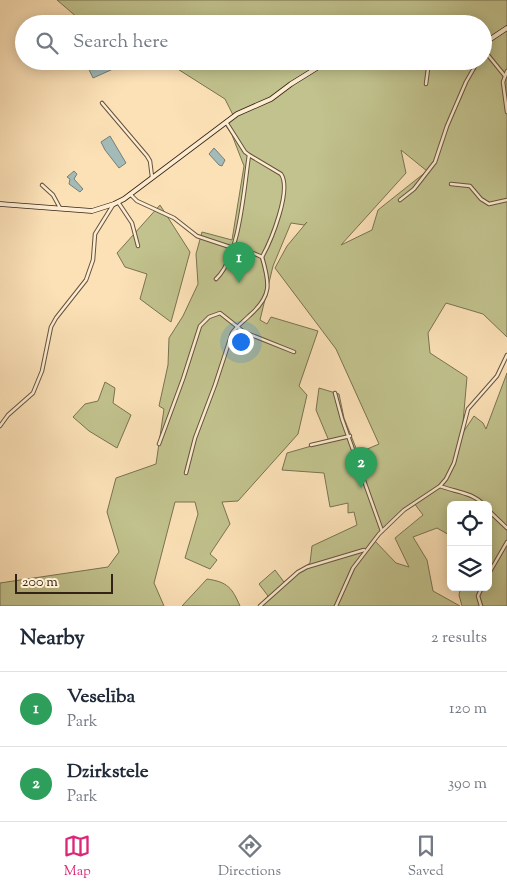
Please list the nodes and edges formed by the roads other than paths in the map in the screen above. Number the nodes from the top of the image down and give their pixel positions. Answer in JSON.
{"nodes":[{"id":1,"x":507,"y":28,"type":"edge"},
{"id":2,"x":492,"y":38,"type":"edge"},
{"id":3,"x":492,"y":60,"type":"edge"},
{"id":4,"x":314,"y":70,"type":"edge"},
{"id":5,"x":428,"y":70,"type":"edge"},
{"id":6,"x":473,"y":70,"type":"edge"},
{"id":7,"x":507,"y":71,"type":"edge"},
{"id":8,"x":505,"y":76,"type":"junction"},
{"id":9,"x":426,"y":84,"type":"dead end"},
{"id":10,"x":102,"y":104,"type":"dead end"},
{"id":11,"x":507,"y":112,"type":"edge"},
{"id":12,"x":226,"y":122,"type":"junction"},
{"id":13,"x":249,"y":155,"type":"junction"},
{"id":14,"x":152,"y":178,"type":"junction"},
{"id":15,"x":451,"y":184,"type":"dead end"},
{"id":16,"x":42,"y":185,"type":"dead end"},
{"id":17,"x":130,"y":194,"type":"junction"},
{"id":18,"x":400,"y":200,"type":"dead end"},
{"id":19,"x":507,"y":200,"type":"edge"},
{"id":20,"x":116,"y":203,"type":"junction"},
{"id":21,"x":0,"y":204,"type":"edge"},
{"id":22,"x":60,"y":208,"type":"junction"},
{"id":23,"x":102,"y":208,"type":"junction"},
{"id":24,"x":107,"y":214,"type":"junction"},
{"id":25,"x":138,"y":246,"type":"dead end"},
{"id":26,"x":233,"y":247,"type":"junction"},
{"id":27,"x":262,"y":256,"type":"junction"},
{"id":28,"x":216,"y":279,"type":"dead end"},
{"id":29,"x":237,"y":326,"type":"junction"},
{"id":30,"x":294,"y":352,"type":"dead end"},
{"id":31,"x":507,"y":355,"type":"edge"},
{"id":32,"x":336,"y":393,"type":"dead end"},
{"id":33,"x":5,"y":418,"type":"junction"},
{"id":34,"x":0,"y":421,"type":"edge"},
{"id":35,"x":0,"y":426,"type":"edge"},
{"id":36,"x":350,"y":436,"type":"junction"},
{"id":37,"x":159,"y":444,"type":"dead end"},
{"id":38,"x":311,"y":445,"type":"dead end"},
{"id":39,"x":186,"y":473,"type":"dead end"},
{"id":40,"x":440,"y":486,"type":"junction"},
{"id":41,"x":480,"y":501,"type":"edge"},
{"id":42,"x":492,"y":514,"type":"edge"},
{"id":43,"x":507,"y":528,"type":"edge"},
{"id":44,"x":382,"y":531,"type":"junction"},
{"id":45,"x":507,"y":542,"type":"edge"},
{"id":46,"x":366,"y":550,"type":"junction"},
{"id":47,"x":492,"y":568,"type":"edge"},
{"id":48,"x":480,"y":591,"type":"edge"},
{"id":49,"x":260,"y":606,"type":"edge"},
{"id":50,"x":336,"y":606,"type":"edge"},
{"id":51,"x":480,"y":606,"type":"edge"}],
"edges":[{"from":1,"to":2,"type":"street"},
{"from":3,"to":8,"type":"street"},
{"from":4,"to":12,"type":"street"},
{"from":5,"to":9,"type":"street"},
{"from":6,"to":18,"type":"street"},
{"from":7,"to":8,"type":"street"},
{"from":8,"to":11,"type":"street"},
{"from":10,"to":14,"type":"street"},
{"from":12,"to":13,"type":"street"},
{"from":12,"to":14,"type":"street"},
{"from":13,"to":26,"type":"street"},
{"from":13,"to":27,"type":"street"},
{"from":14,"to":17,"type":"street"},
{"from":15,"to":19,"type":"street"},
{"from":16,"to":22,"type":"street"},
{"from":17,"to":20,"type":"street"},
{"from":17,"to":26,"type":"street"},
{"from":20,"to":23,"type":"street"},
{"from":20,"to":24,"type":"street"},
{"from":20,"to":25,"type":"street"},
{"from":21,"to":22,"type":"street"},
{"from":22,"to":23,"type":"street"},
{"from":23,"to":24,"type":"street"},
{"from":24,"to":33,"type":"street"},
{"from":26,"to":27,"type":"street"},
{"from":26,"to":28,"type":"street"},
{"from":27,"to":29,"type":"street"},
{"from":29,"to":30,"type":"street"},
{"from":29,"to":37,"type":"street"},
{"from":29,"to":39,"type":"street"},
{"from":31,"to":40,"type":"street"},
{"from":32,"to":36,"type":"street"},
{"from":33,"to":34,"type":"street"},
{"from":33,"to":35,"type":"street"},
{"from":36,"to":38,"type":"street"},
{"from":36,"to":44,"type":"street"},
{"from":40,"to":41,"type":"street"},
{"from":40,"to":44,"type":"street"},
{"from":42,"to":43,"type":"street"},
{"from":44,"to":46,"type":"street"},
{"from":45,"to":47,"type":"street"},
{"from":46,"to":49,"type":"street"},
{"from":46,"to":50,"type":"street"},
{"from":48,"to":51,"type":"street"}]}
